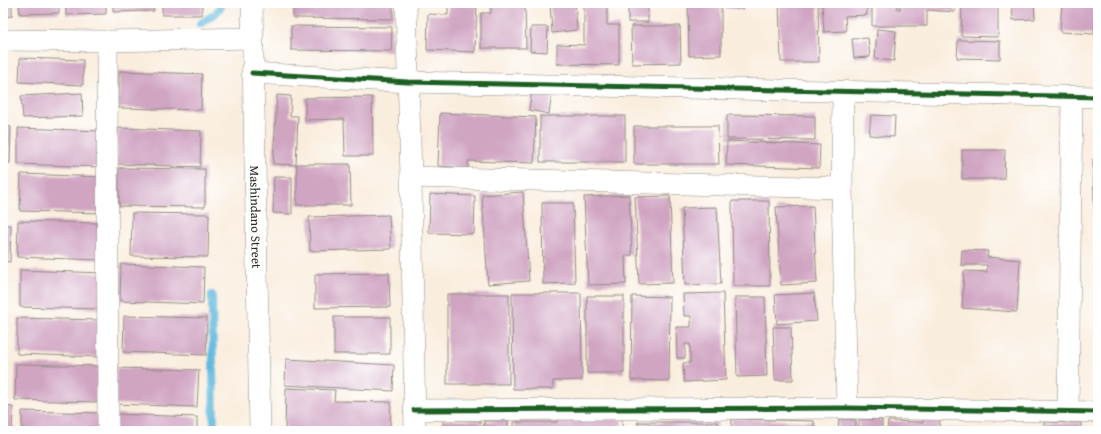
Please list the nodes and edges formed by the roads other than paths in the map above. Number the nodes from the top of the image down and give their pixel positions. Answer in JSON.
{"nodes":[{"id":1,"x":252,"y":3,"type":"edge"},
{"id":2,"x":406,"y":3,"type":"edge"},
{"id":3,"x":252,"y":38,"type":"junction"},
{"id":4,"x":3,"y":40,"type":"edge"},
{"id":5,"x":107,"y":41,"type":"junction"},
{"id":6,"x":252,"y":73,"type":"junction"},
{"id":7,"x":408,"y":82,"type":"junction"},
{"id":8,"x":843,"y":92,"type":"junction"},
{"id":9,"x":1072,"y":98,"type":"junction"},
{"id":10,"x":1098,"y":98,"type":"edge"},
{"id":11,"x":411,"y":177,"type":"junction"},
{"id":12,"x":842,"y":188,"type":"junction"},
{"id":13,"x":847,"y":408,"type":"junction"},
{"id":14,"x":414,"y":410,"type":"junction"},
{"id":15,"x":1068,"y":412,"type":"junction"},
{"id":16,"x":1098,"y":412,"type":"edge"},
{"id":17,"x":108,"y":431,"type":"edge"},
{"id":18,"x":260,"y":431,"type":"edge"},
{"id":19,"x":415,"y":431,"type":"edge"}],
"edges":[{"from":1,"to":3,"type":"street","name":"Mashindano Street"},
{"from":2,"to":7,"type":"street"},
{"from":3,"to":5,"type":"street"},
{"from":3,"to":6,"type":"street","name":"Mashindano Street"},
{"from":4,"to":5,"type":"street"},
{"from":5,"to":17,"type":"street"},
{"from":6,"to":7,"type":"street"},
{"from":6,"to":18,"type":"street","name":"Mashindano Street"},
{"from":7,"to":8,"type":"street"},
{"from":7,"to":11,"type":"street"},
{"from":8,"to":9,"type":"street"},
{"from":8,"to":12,"type":"street"},
{"from":9,"to":10,"type":"street"},
{"from":9,"to":15,"type":"street"},
{"from":11,"to":12,"type":"street"},
{"from":11,"to":14,"type":"street"},
{"from":12,"to":13,"type":"street"},
{"from":13,"to":14,"type":"street"},
{"from":13,"to":15,"type":"street"},
{"from":14,"to":19,"type":"street"},
{"from":15,"to":16,"type":"street"}]}
